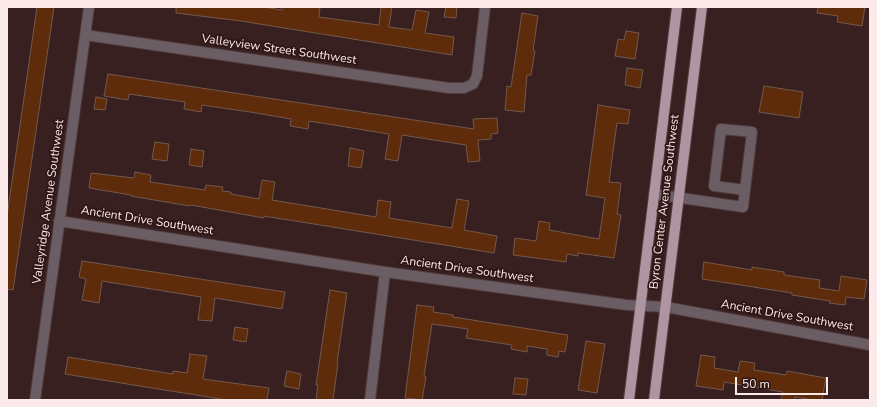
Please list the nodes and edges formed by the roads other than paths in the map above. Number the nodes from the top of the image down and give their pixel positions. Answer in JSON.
{"nodes":[{"id":1,"x":89,"y":7,"type":"edge"},
{"id":2,"x":485,"y":7,"type":"edge"},
{"id":3,"x":677,"y":7,"type":"edge"},
{"id":4,"x":702,"y":7,"type":"edge"},
{"id":5,"x":85,"y":35,"type":"junction"},
{"id":6,"x":745,"y":190,"type":"junction"},
{"id":7,"x":654,"y":194,"type":"junction"},
{"id":8,"x":679,"y":197,"type":"junction"},
{"id":9,"x":59,"y":221,"type":"junction"},
{"id":10,"x":385,"y":272,"type":"junction"},
{"id":11,"x":640,"y":307,"type":"junction"},
{"id":12,"x":666,"y":307,"type":"junction"},
{"id":13,"x":870,"y":345,"type":"edge"},
{"id":14,"x":35,"y":400,"type":"edge"},
{"id":15,"x":370,"y":400,"type":"edge"},
{"id":16,"x":629,"y":400,"type":"edge"},
{"id":17,"x":654,"y":400,"type":"edge"}],
"edges":[{"from":1,"to":5,"type":"street","name":"Valleyridge Avenue Southwest"},
{"from":2,"to":5,"type":"street","name":"Valleyview Street Southwest"},
{"from":3,"to":7,"type":"main road","name":"Byron Center Avenue Southwest"},
{"from":4,"to":8,"type":"main road","name":"Byron Center Avenue Southwest"},
{"from":5,"to":9,"type":"street","name":"Valleyridge Avenue Southwest"},
{"from":6,"to":6,"type":"street"},
{"from":6,"to":8,"type":"street"},
{"from":7,"to":8,"type":"street"},
{"from":7,"to":11,"type":"main road","name":"Byron Center Avenue Southwest"},
{"from":8,"to":12,"type":"main road","name":"Byron Center Avenue Southwest"},
{"from":9,"to":10,"type":"street","name":"Ancient Drive Southwest"},
{"from":9,"to":14,"type":"street","name":"Valleyridge Avenue Southwest"},
{"from":10,"to":11,"type":"street","name":"Ancient Drive Southwest"},
{"from":10,"to":15,"type":"street"},
{"from":11,"to":12,"type":"street","name":"Ancient Drive Southwest"},
{"from":11,"to":16,"type":"main road","name":"Byron Center Avenue Southwest"},
{"from":12,"to":13,"type":"street","name":"Ancient Drive Southwest"},
{"from":12,"to":17,"type":"main road","name":"Byron Center Avenue Southwest"}]}
